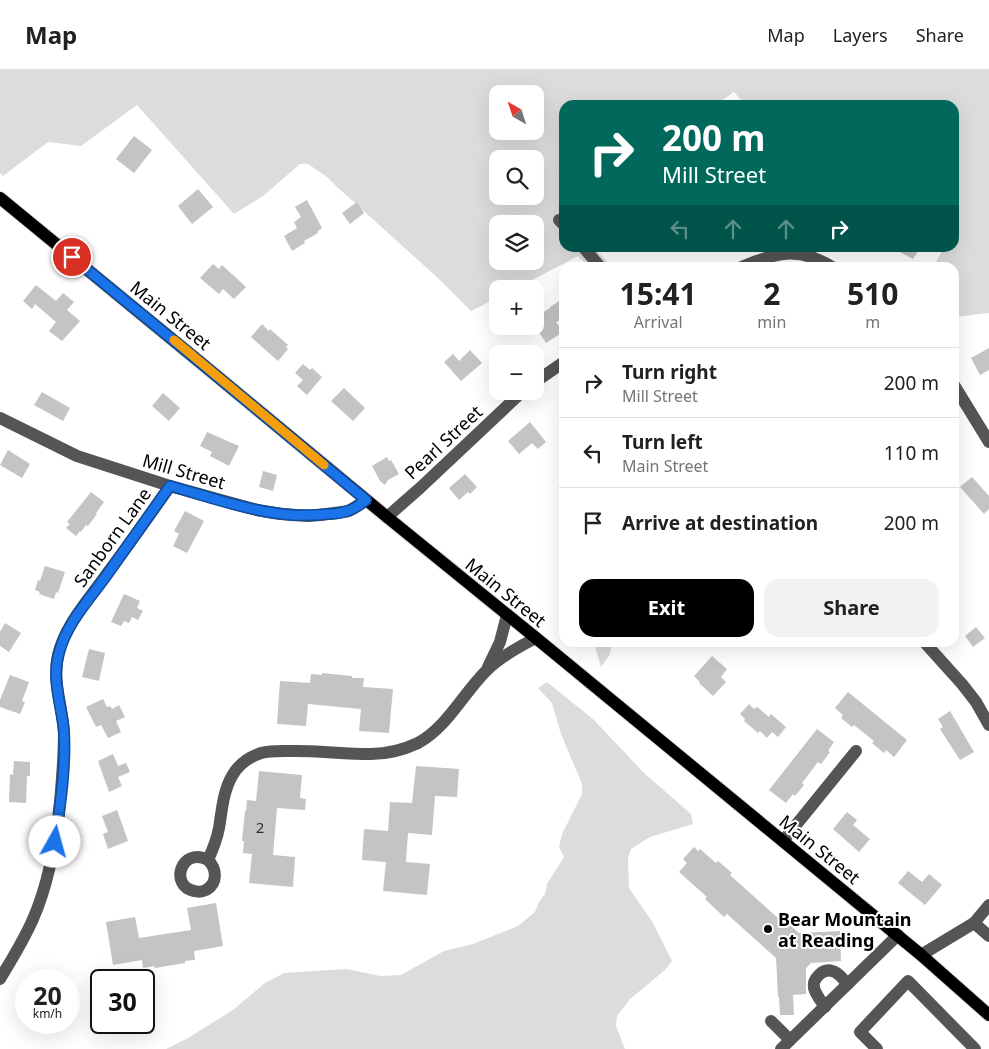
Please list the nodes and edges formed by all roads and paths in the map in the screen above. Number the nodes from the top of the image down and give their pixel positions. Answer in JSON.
{"nodes":[{"id":1,"x":0,"y":198,"type":"edge"},
{"id":2,"x":587,"y":252,"type":"edge"},
{"id":3,"x":596,"y":262,"type":"edge"},
{"id":4,"x":754,"y":262,"type":"edge"},
{"id":5,"x":823,"y":262,"type":"edge"},
{"id":6,"x":559,"y":365,"type":"edge"},
{"id":7,"x":544,"y":376,"type":"edge"},
{"id":8,"x":959,"y":393,"type":"edge"},
{"id":9,"x":514,"y":400,"type":"edge"},
{"id":10,"x":0,"y":418,"type":"edge"},
{"id":11,"x":989,"y":442,"type":"edge"},
{"id":12,"x":170,"y":486,"type":"junction"},
{"id":13,"x":366,"y":500,"type":"junction"},
{"id":14,"x":387,"y":517,"type":"junction"},
{"id":15,"x":508,"y":615,"type":"junction"},
{"id":16,"x":536,"y":638,"type":"junction"},
{"id":17,"x":929,"y":647,"type":"edge"},
{"id":18,"x":486,"y":671,"type":"junction"},
{"id":19,"x":989,"y":725,"type":"edge"},
{"id":20,"x":856,"y":751,"type":"dead end"},
{"id":21,"x":783,"y":841,"type":"junction"},
{"id":22,"x":208,"y":860,"type":"dead end"},
{"id":23,"x":989,"y":905,"type":"edge"},
{"id":24,"x":974,"y":923,"type":"junction"},
{"id":25,"x":898,"y":936,"type":"junction"},
{"id":26,"x":989,"y":936,"type":"edge"},
{"id":27,"x":921,"y":955,"type":"junction"},
{"id":28,"x":0,"y":979,"type":"edge"},
{"id":29,"x":848,"y":984,"type":"junction"},
{"id":30,"x":825,"y":1007,"type":"junction"},
{"id":31,"x":989,"y":1015,"type":"edge"},
{"id":32,"x":771,"y":1021,"type":"dead end"},
{"id":33,"x":786,"y":1045,"type":"edge"},
{"id":34,"x":877,"y":1049,"type":"edge"},
{"id":35,"x":976,"y":1049,"type":"edge"}],
"edges":[{"from":1,"to":13,"type":"main road","name":"Main Street"},
{"from":2,"to":3,"type":"street"},
{"from":4,"to":5,"type":"street"},
{"from":6,"to":7,"type":"street"},
{"from":8,"to":11,"type":"street"},
{"from":9,"to":14,"type":"street","name":"Pearl Street"},
{"from":10,"to":12,"type":"street","name":"Mill Street"},
{"from":12,"to":13,"type":"street","name":"Mill Street"},
{"from":12,"to":28,"type":"street","name":"Sanborn Lane"},
{"from":13,"to":14,"type":"main road","name":"Main Street"},
{"from":14,"to":15,"type":"main road","name":"Main Street"},
{"from":15,"to":16,"type":"main road","name":"Main Street"},
{"from":15,"to":18,"type":"street"},
{"from":16,"to":18,"type":"street"},
{"from":16,"to":21,"type":"main road","name":"Main Street"},
{"from":17,"to":19,"type":"street"},
{"from":18,"to":22,"type":"street"},
{"from":20,"to":21,"type":"street"},
{"from":21,"to":25,"type":"main road","name":"Main Street"},
{"from":23,"to":24,"type":"street"},
{"from":24,"to":26,"type":"street"},
{"from":24,"to":27,"type":"street"},
{"from":25,"to":27,"type":"main road","name":"Main Street"},
{"from":25,"to":29,"type":"street"},
{"from":27,"to":31,"type":"main road","name":"Main Street"},
{"from":29,"to":30,"type":"street"},
{"from":29,"to":30,"type":"street"},
{"from":30,"to":33,"type":"street"},
{"from":32,"to":33,"type":"street"},
{"from":34,"to":35,"type":"street"}]}
